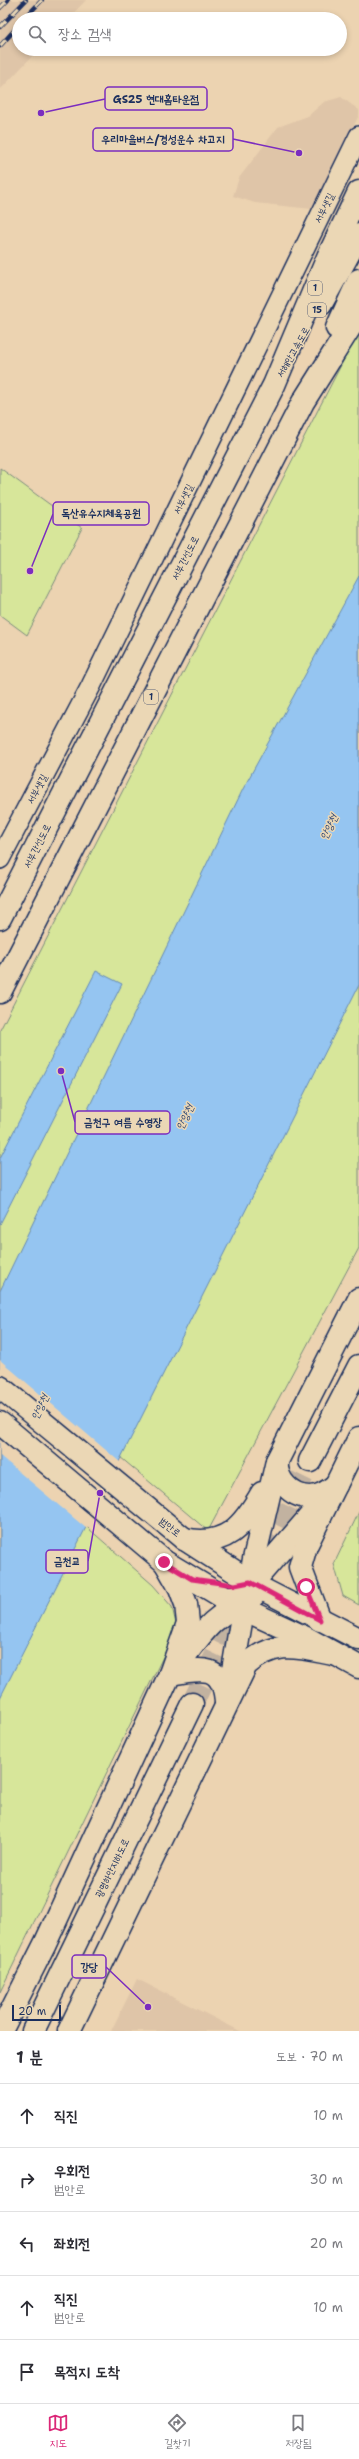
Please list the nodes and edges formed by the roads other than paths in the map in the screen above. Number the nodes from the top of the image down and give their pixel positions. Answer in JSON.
{"nodes":[{"id":1,"x":359,"y":136,"type":"edge"},
{"id":2,"x":359,"y":192,"type":"edge"},
{"id":3,"x":359,"y":235,"type":"edge"},
{"id":4,"x":359,"y":280,"type":"edge"},
{"id":5,"x":359,"y":313,"type":"edge"},
{"id":6,"x":274,"y":385,"type":"junction"},
{"id":7,"x":303,"y":402,"type":"junction"},
{"id":8,"x":0,"y":860,"type":"edge"},
{"id":9,"x":0,"y":918,"type":"edge"},
{"id":10,"x":0,"y":992,"type":"edge"},
{"id":11,"x":359,"y":1299,"type":"edge"},
{"id":12,"x":359,"y":1366,"type":"edge"},
{"id":13,"x":0,"y":1387,"type":"edge"},
{"id":14,"x":0,"y":1423,"type":"edge"},
{"id":15,"x":0,"y":1436,"type":"edge"},
{"id":16,"x":359,"y":1438,"type":"edge"},
{"id":17,"x":31,"y":1449,"type":"junction"},
{"id":18,"x":310,"y":1461,"type":"tunnel mouth"},
{"id":19,"x":274,"y":1468,"type":"junction"},
{"id":20,"x":336,"y":1485,"type":"junction"},
{"id":21,"x":183,"y":1538,"type":"junction"},
{"id":22,"x":164,"y":1562,"type":"junction"},
{"id":23,"x":192,"y":1579,"type":"junction"},
{"id":24,"x":240,"y":1583,"type":"junction"},
{"id":25,"x":284,"y":1601,"type":"junction"},
{"id":26,"x":248,"y":1604,"type":"junction"},
{"id":27,"x":320,"y":1620,"type":"junction"},
{"id":28,"x":359,"y":1639,"type":"edge"},
{"id":29,"x":333,"y":1654,"type":"junction"},
{"id":30,"x":359,"y":1667,"type":"edge"},
{"id":31,"x":170,"y":1674,"type":"junction"},
{"id":32,"x":192,"y":1704,"type":"tunnel mouth"},
{"id":33,"x":226,"y":1705,"type":"junction"},
{"id":34,"x":1,"y":2031,"type":"edge"},
{"id":35,"x":33,"y":2031,"type":"edge"},
{"id":36,"x":69,"y":2031,"type":"edge"}],
"edges":[{"from":1,"to":8,"type":"street","name":"서부샛길"},
{"from":2,"to":6,"type":"main road","name":"서부간선도로","number":"1"},
{"from":3,"to":6,"type":"main road","name":"서해안고속도로","number":"15"},
{"from":4,"to":7,"type":"main road","number":"15"},
{"from":5,"to":7,"type":"main road","number":"1"},
{"from":6,"to":9,"type":"main road","name":"서부간선도로","number":"1"},
{"from":7,"to":10,"type":"main road","number":"1"},
{"from":11,"to":19,"type":"main road"},
{"from":12,"to":18,"type":"main road"},
{"from":13,"to":21,"type":"main road","name":"범안로"},
{"from":14,"to":17,"type":"main road"},
{"from":15,"to":17,"type":"main road"},
{"from":16,"to":20,"type":"main road"},
{"from":17,"to":22,"type":"main road"},
{"from":19,"to":20,"type":"main road"},
{"from":19,"to":21,"type":"main road"},
{"from":19,"to":24,"type":"main road"},
{"from":20,"to":24,"type":"main road"},
{"from":20,"to":27,"type":"main road"},
{"from":21,"to":24,"type":"main road","name":"범안로"},
{"from":22,"to":23,"type":"main road"},
{"from":22,"to":31,"type":"main road"},
{"from":23,"to":24,"type":"main road"},
{"from":23,"to":26,"type":"main road"},
{"from":24,"to":25,"type":"main road","name":"범안로"},
{"from":24,"to":26,"type":"main road"},
{"from":25,"to":26,"type":"main road"},
{"from":25,"to":27,"type":"main road","name":"범안로"},
{"from":26,"to":29,"type":"main road"},
{"from":26,"to":31,"type":"main road"},
{"from":26,"to":33,"type":"main road"},
{"from":27,"to":28,"type":"main road","name":"범안로"},
{"from":29,"to":30,"type":"main road"},
{"from":29,"to":33,"type":"main road"},
{"from":31,"to":33,"type":"main road"},
{"from":31,"to":34,"type":"main road"},
{"from":32,"to":35,"type":"main road","name":"광명하안지하도로"},
{"from":33,"to":36,"type":"main road"}]}
